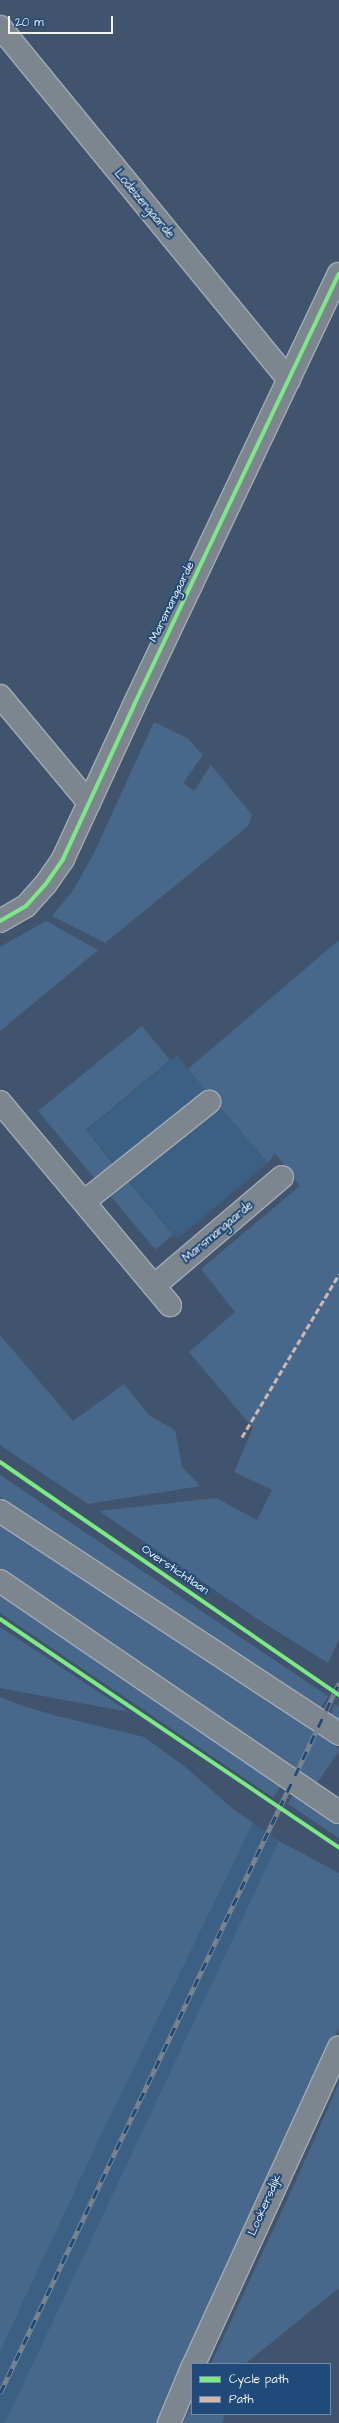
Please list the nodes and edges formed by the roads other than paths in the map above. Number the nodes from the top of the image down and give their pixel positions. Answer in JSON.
{"nodes":[{"id":1,"x":0,"y":26,"type":"edge"},
{"id":2,"x":339,"y":274,"type":"edge"},
{"id":3,"x":288,"y":380,"type":"junction"},
{"id":4,"x":0,"y":696,"type":"edge"},
{"id":5,"x":88,"y":803,"type":"junction"},
{"id":6,"x":0,"y":921,"type":"edge"},
{"id":7,"x":0,"y":1102,"type":"edge"},
{"id":8,"x":209,"y":1102,"type":"dead end"},
{"id":9,"x":282,"y":1177,"type":"dead end"},
{"id":10,"x":85,"y":1201,"type":"junction"},
{"id":11,"x":154,"y":1286,"type":"junction"},
{"id":12,"x":170,"y":1305,"type":"dead end"},
{"id":13,"x":0,"y":1511,"type":"edge"},
{"id":14,"x":0,"y":1581,"type":"edge"},
{"id":15,"x":339,"y":1734,"type":"edge"},
{"id":16,"x":339,"y":1812,"type":"edge"},
{"id":17,"x":339,"y":2048,"type":"edge"},
{"id":18,"x":194,"y":2363,"type":"edge"},
{"id":19,"x":191,"y":2370,"type":"edge"},
{"id":20,"x":169,"y":2423,"type":"edge"}],
"edges":[{"from":1,"to":3,"type":"street","name":"Lodeizengaarde"},
{"from":2,"to":3,"type":"street","name":"Marsmangaarde"},
{"from":3,"to":5,"type":"street","name":"Marsmangaarde"},
{"from":4,"to":5,"type":"street"},
{"from":5,"to":6,"type":"street","name":"Marsmangaarde"},
{"from":7,"to":10,"type":"street"},
{"from":8,"to":10,"type":"street"},
{"from":9,"to":11,"type":"street","name":"Marsmangaarde"},
{"from":10,"to":11,"type":"street"},
{"from":11,"to":12,"type":"street"},
{"from":13,"to":15,"type":"street"},
{"from":14,"to":16,"type":"street"},
{"from":17,"to":18,"type":"street","name":"Lookersdijk"},
{"from":19,"to":20,"type":"street"}]}
